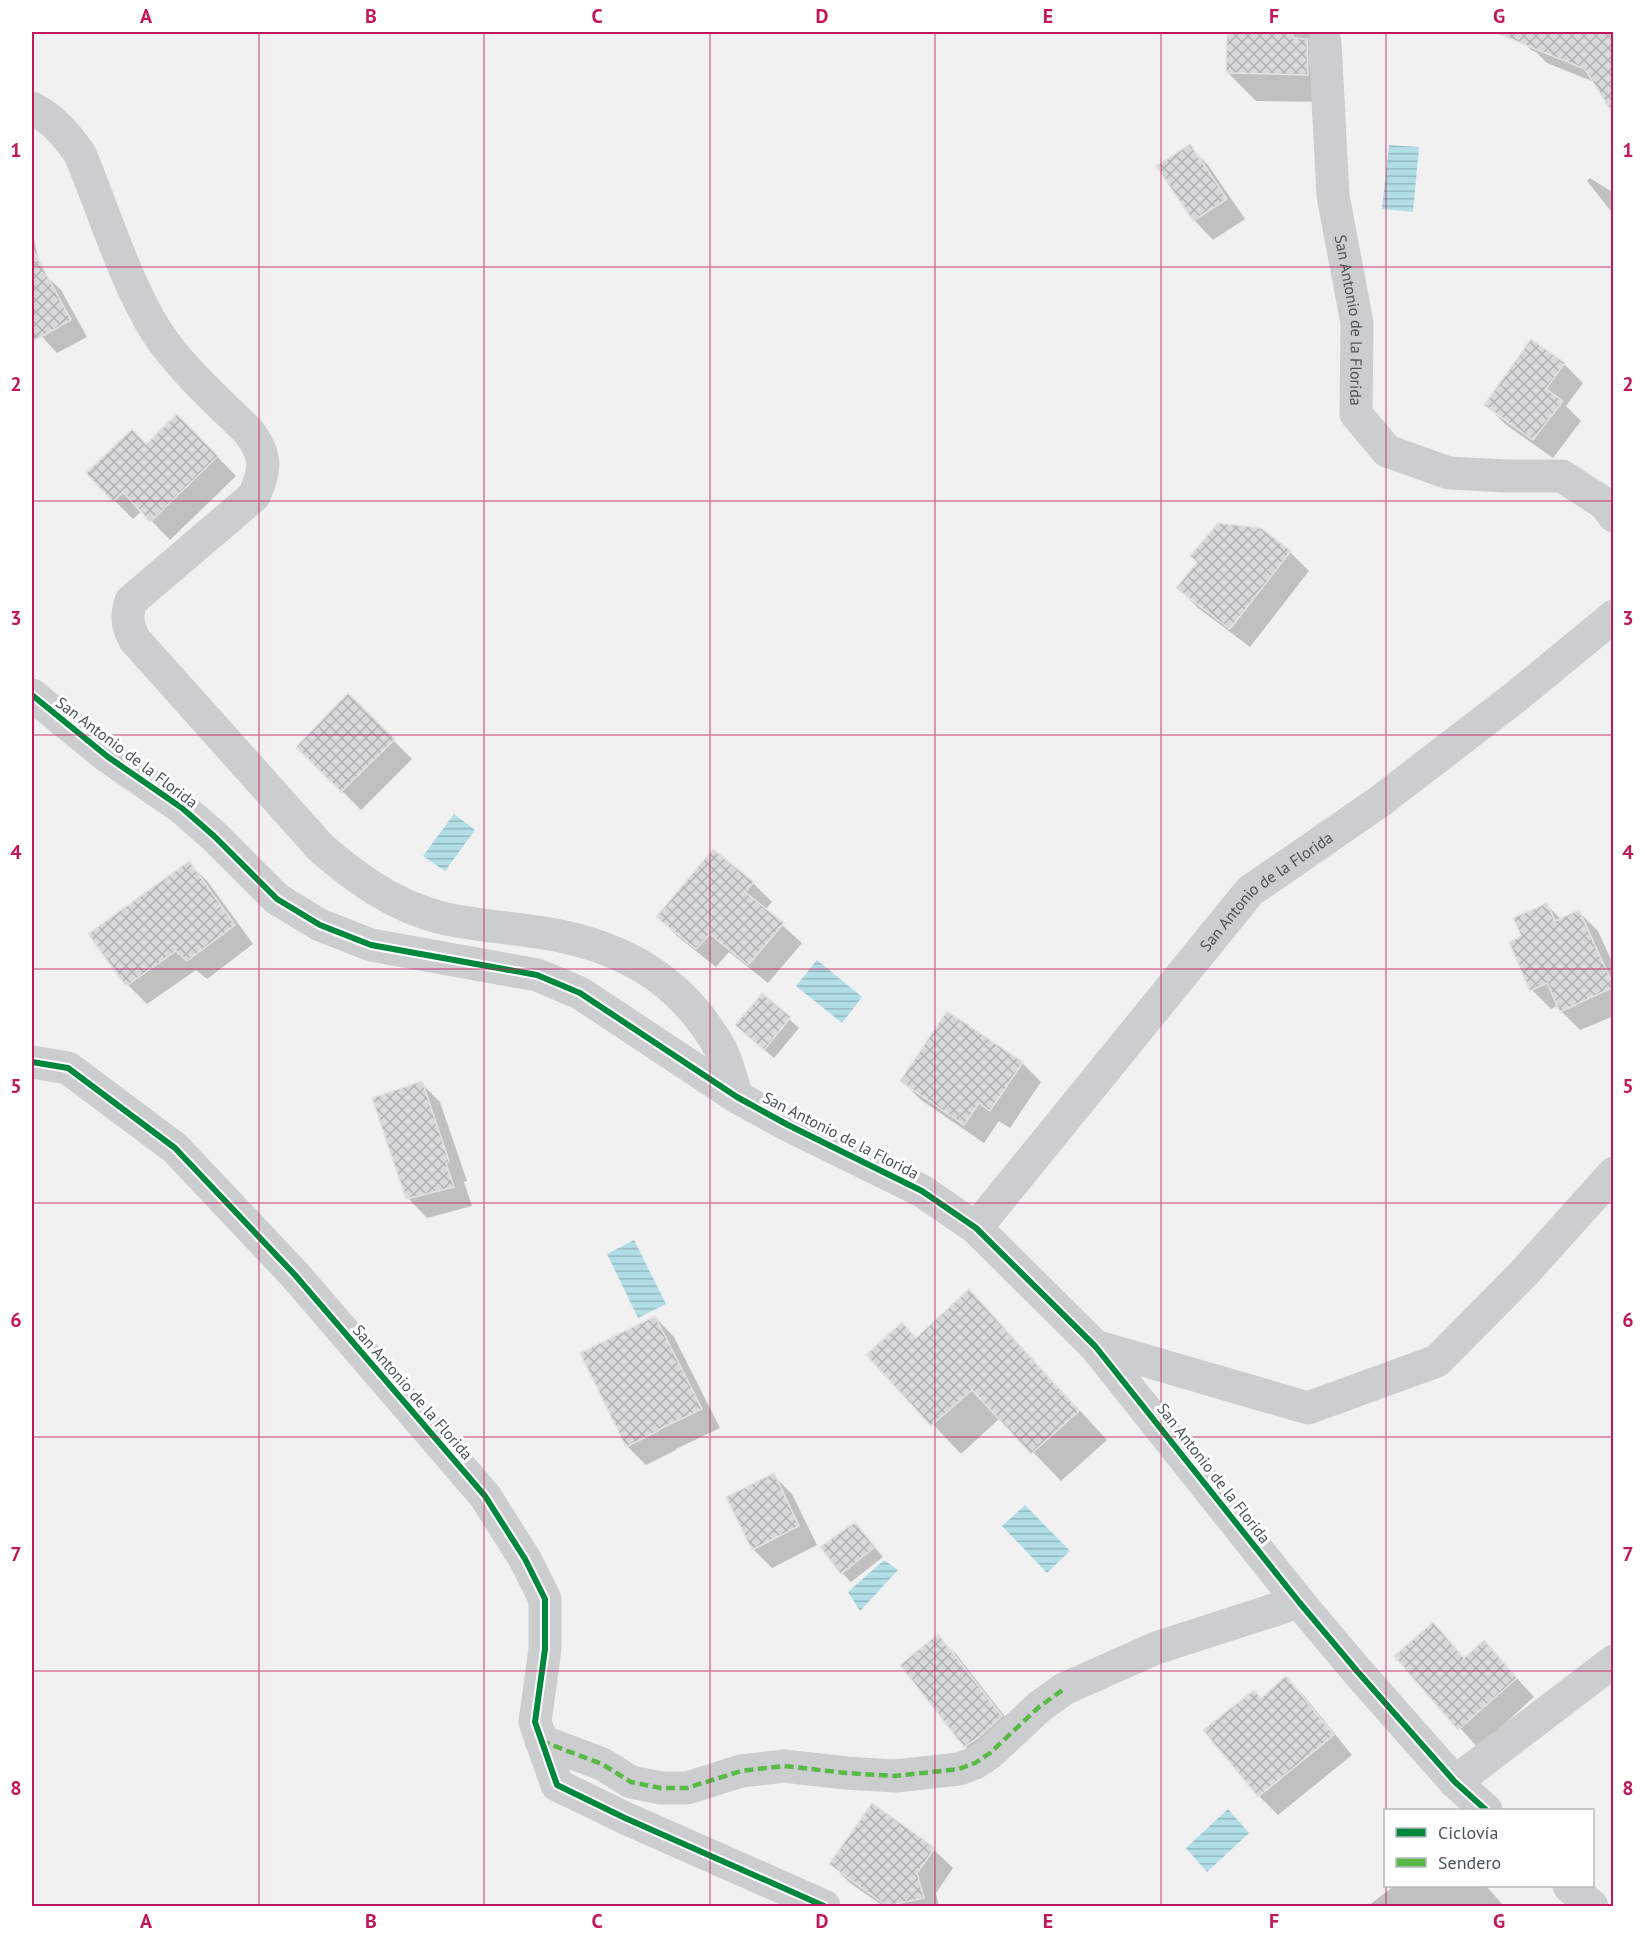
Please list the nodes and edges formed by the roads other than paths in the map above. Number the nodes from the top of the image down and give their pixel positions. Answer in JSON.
{"nodes":[{"id":1,"x":1324,"y":42,"type":"dead end"},
{"id":2,"x":32,"y":108,"type":"edge"},
{"id":3,"x":1614,"y":516,"type":"edge"},
{"id":4,"x":1614,"y":616,"type":"edge"},
{"id":5,"x":32,"y":695,"type":"edge"},
{"id":6,"x":32,"y":1062,"type":"edge"},
{"id":7,"x":737,"y":1097,"type":"junction"},
{"id":8,"x":1614,"y":1173,"type":"edge"},
{"id":9,"x":976,"y":1228,"type":"junction"},
{"id":10,"x":1095,"y":1346,"type":"junction"},
{"id":11,"x":1299,"y":1602,"type":"junction"},
{"id":12,"x":1614,"y":1661,"type":"edge"},
{"id":13,"x":542,"y":1741,"type":"junction"},
{"id":14,"x":1455,"y":1782,"type":"junction"},
{"id":15,"x":1485,"y":1809,"type":"edge"},
{"id":16,"x":1570,"y":1887,"type":"edge"},
{"id":17,"x":824,"y":1906,"type":"edge"},
{"id":18,"x":1593,"y":1906,"type":"edge"}],
"edges":[{"from":1,"to":3,"type":"street","name":"San Antonio de la Florida"},
{"from":2,"to":7,"type":"street"},
{"from":4,"to":9,"type":"street","name":"San Antonio de la Florida"},
{"from":5,"to":7,"type":"street","name":"San Antonio de la Florida"},
{"from":6,"to":13,"type":"street","name":"San Antonio de la Florida"},
{"from":7,"to":9,"type":"street","name":"San Antonio de la Florida"},
{"from":8,"to":10,"type":"street"},
{"from":9,"to":10,"type":"street","name":"San Antonio de la Florida"},
{"from":10,"to":11,"type":"street","name":"San Antonio de la Florida"},
{"from":11,"to":13,"type":"street"},
{"from":11,"to":14,"type":"street","name":"San Antonio de la Florida"},
{"from":12,"to":14,"type":"street"},
{"from":13,"to":17,"type":"street","name":"San Antonio de la Florida"},
{"from":14,"to":15,"type":"street","name":"San Antonio de la Florida"},
{"from":16,"to":18,"type":"street"}]}
